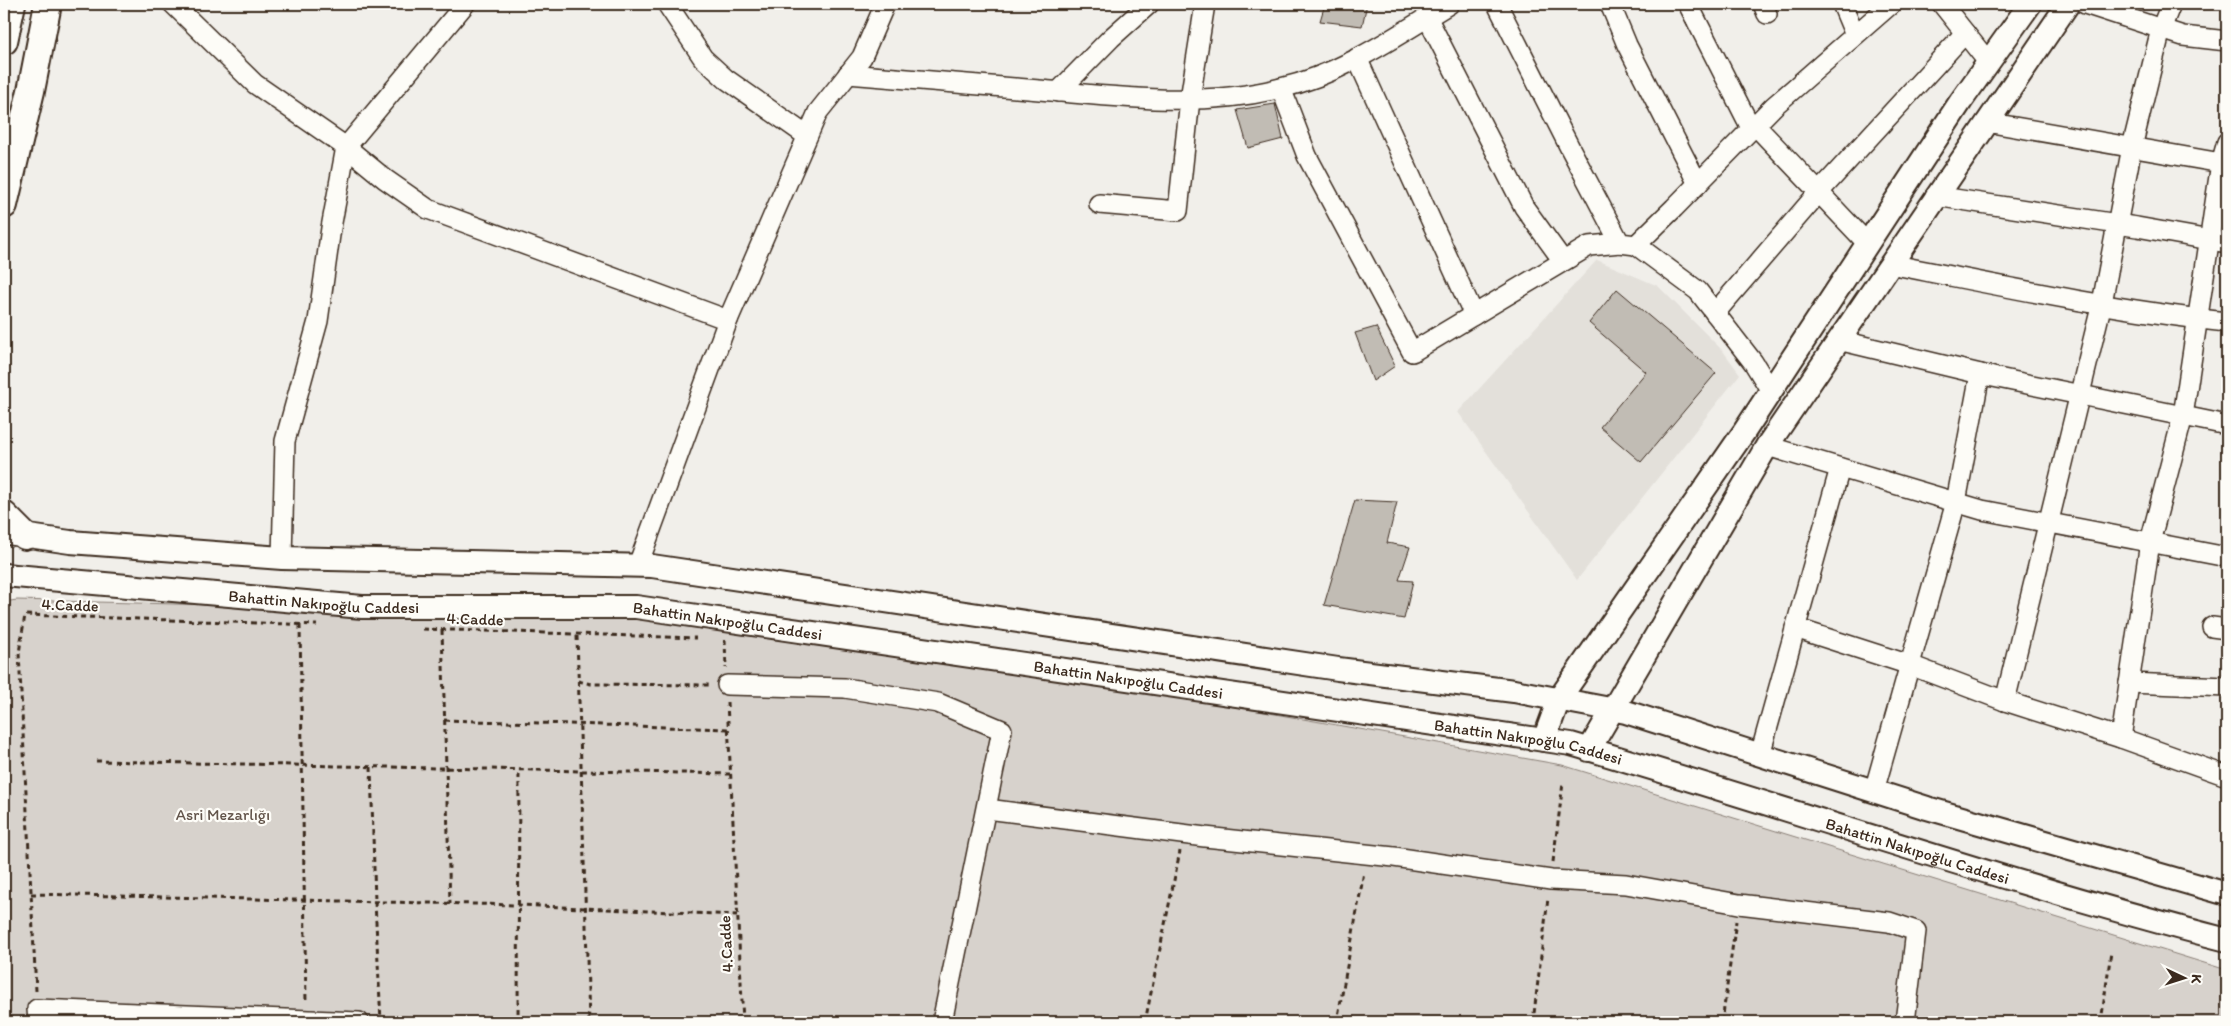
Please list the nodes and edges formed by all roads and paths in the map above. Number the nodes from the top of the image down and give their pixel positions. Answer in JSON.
{"nodes":[{"id":1,"x":12,"y":4,"type":"edge"},
{"id":2,"x":48,"y":4,"type":"edge"},
{"id":3,"x":173,"y":4,"type":"edge"},
{"id":4,"x":465,"y":4,"type":"edge"},
{"id":5,"x":667,"y":4,"type":"edge"},
{"id":6,"x":885,"y":4,"type":"edge"},
{"id":7,"x":1149,"y":4,"type":"edge"},
{"id":8,"x":1205,"y":4,"type":"edge"},
{"id":9,"x":1449,"y":4,"type":"edge"},
{"id":10,"x":1497,"y":4,"type":"edge"},
{"id":11,"x":1610,"y":4,"type":"edge"},
{"id":12,"x":1688,"y":4,"type":"edge"},
{"id":13,"x":1842,"y":4,"type":"edge"},
{"id":14,"x":1891,"y":4,"type":"edge"},
{"id":15,"x":1942,"y":4,"type":"edge"},
{"id":16,"x":2030,"y":4,"type":"edge"},
{"id":17,"x":2068,"y":4,"type":"edge"},
{"id":18,"x":2085,"y":4,"type":"edge"},
{"id":19,"x":2170,"y":4,"type":"edge"},
{"id":20,"x":1427,"y":17,"type":"junction"},
{"id":21,"x":2162,"y":29,"type":"junction"},
{"id":22,"x":1965,"y":33,"type":"junction"},
{"id":23,"x":1855,"y":35,"type":"junction"},
{"id":24,"x":4,"y":41,"type":"edge"},
{"id":25,"x":2227,"y":41,"type":"edge"},
{"id":26,"x":1357,"y":58,"type":"junction"},
{"id":27,"x":1988,"y":62,"type":"junction"},
{"id":28,"x":848,"y":74,"type":"junction"},
{"id":29,"x":1281,"y":88,"type":"junction"},
{"id":30,"x":1058,"y":92,"type":"junction"},
{"id":31,"x":1190,"y":99,"type":"junction"},
{"id":32,"x":1986,"y":122,"type":"junction"},
{"id":33,"x":1753,"y":127,"type":"junction"},
{"id":34,"x":807,"y":136,"type":"junction"},
{"id":35,"x":2227,"y":142,"type":"edge"},
{"id":36,"x":346,"y":147,"type":"junction"},
{"id":37,"x":2132,"y":147,"type":"junction"},
{"id":38,"x":2224,"y":163,"type":"edge"},
{"id":39,"x":1698,"y":184,"type":"junction"},
{"id":40,"x":1818,"y":192,"type":"junction"},
{"id":41,"x":1936,"y":196,"type":"junction"},
{"id":42,"x":1098,"y":204,"type":"dead end"},
{"id":43,"x":4,"y":205,"type":"edge"},
{"id":44,"x":2116,"y":223,"type":"junction"},
{"id":45,"x":2218,"y":241,"type":"edge"},
{"id":46,"x":1628,"y":244,"type":"junction"},
{"id":47,"x":1867,"y":244,"type":"junction"},
{"id":48,"x":1563,"y":261,"type":"junction"},
{"id":49,"x":1890,"y":264,"type":"junction"},
{"id":50,"x":2102,"y":303,"type":"junction"},
{"id":51,"x":1715,"y":313,"type":"junction"},
{"id":52,"x":1474,"y":315,"type":"junction"},
{"id":53,"x":2196,"y":319,"type":"junction"},
{"id":54,"x":728,"y":320,"type":"junction"},
{"id":55,"x":2227,"y":322,"type":"edge"},
{"id":56,"x":1838,"y":340,"type":"junction"},
{"id":57,"x":1980,"y":374,"type":"junction"},
{"id":58,"x":1771,"y":391,"type":"junction"},
{"id":59,"x":2081,"y":395,"type":"junction"},
{"id":60,"x":2183,"y":416,"type":"junction"},
{"id":61,"x":2227,"y":425,"type":"edge"},
{"id":62,"x":1767,"y":446,"type":"junction"},
{"id":63,"x":1840,"y":468,"type":"junction"},
{"id":64,"x":1956,"y":502,"type":"junction"},
{"id":65,"x":4,"y":515,"type":"edge"},
{"id":66,"x":2050,"y":523,"type":"junction"},
{"id":67,"x":14,"y":534,"type":"edge"},
{"id":68,"x":2150,"y":542,"type":"junction"},
{"id":69,"x":2227,"y":557,"type":"edge"},
{"id":70,"x":282,"y":558,"type":"junction"},
{"id":71,"x":638,"y":565,"type":"junction"},
{"id":72,"x":4,"y":575,"type":"edge"},
{"id":73,"x":300,"y":625,"type":"junction"},
{"id":74,"x":319,"y":626,"type":"dead end"},
{"id":75,"x":1795,"y":628,"type":"junction"},
{"id":76,"x":414,"y":629,"type":"dead end"},
{"id":77,"x":442,"y":630,"type":"junction"},
{"id":78,"x":577,"y":636,"type":"junction"},
{"id":79,"x":705,"y":639,"type":"dead end"},
{"id":80,"x":715,"y":639,"type":"dead end"},
{"id":81,"x":1910,"y":665,"type":"junction"},
{"id":82,"x":578,"y":682,"type":"junction"},
{"id":83,"x":2129,"y":683,"type":"junction"},
{"id":84,"x":726,"y":685,"type":"junction"},
{"id":85,"x":2227,"y":687,"type":"edge"},
{"id":86,"x":1559,"y":699,"type":"junction"},
{"id":87,"x":2005,"y":701,"type":"junction"},
{"id":88,"x":1612,"y":710,"type":"junction"},
{"id":89,"x":444,"y":720,"type":"junction"},
{"id":90,"x":580,"y":725,"type":"junction"},
{"id":91,"x":728,"y":730,"type":"junction"},
{"id":92,"x":2121,"y":738,"type":"junction"},
{"id":93,"x":1544,"y":740,"type":"junction"},
{"id":94,"x":1589,"y":750,"type":"junction"},
{"id":95,"x":1760,"y":755,"type":"junction"},
{"id":96,"x":96,"y":761,"type":"dead end"},
{"id":97,"x":302,"y":765,"type":"junction"},
{"id":98,"x":372,"y":767,"type":"junction"},
{"id":99,"x":446,"y":768,"type":"junction"},
{"id":100,"x":519,"y":770,"type":"junction"},
{"id":101,"x":581,"y":771,"type":"junction"},
{"id":102,"x":730,"y":774,"type":"junction"},
{"id":103,"x":2227,"y":776,"type":"edge"},
{"id":104,"x":1563,"y":783,"type":"dead end"},
{"id":105,"x":1874,"y":791,"type":"junction"},
{"id":106,"x":987,"y":809,"type":"junction"},
{"id":107,"x":1183,"y":833,"type":"junction"},
{"id":108,"x":1367,"y":854,"type":"junction"},
{"id":109,"x":1550,"y":880,"type":"junction"},
{"id":110,"x":31,"y":894,"type":"junction"},
{"id":111,"x":2227,"y":894,"type":"edge"},
{"id":112,"x":305,"y":901,"type":"junction"},
{"id":113,"x":375,"y":902,"type":"junction"},
{"id":114,"x":450,"y":904,"type":"junction"},
{"id":115,"x":1739,"y":904,"type":"junction"},
{"id":116,"x":518,"y":905,"type":"junction"},
{"id":117,"x":585,"y":909,"type":"junction"},
{"id":118,"x":737,"y":915,"type":"junction"},
{"id":119,"x":2227,"y":940,"type":"edge"},
{"id":120,"x":2111,"y":952,"type":"dead end"},
{"id":121,"x":37,"y":1016,"type":"edge"},
{"id":122,"x":307,"y":1021,"type":"junction"},
{"id":123,"x":360,"y":1022,"type":"edge"},
{"id":124,"x":382,"y":1022,"type":"edge"},
{"id":125,"x":518,"y":1022,"type":"edge"},
{"id":126,"x":589,"y":1022,"type":"edge"},
{"id":127,"x":743,"y":1022,"type":"edge"},
{"id":128,"x":942,"y":1022,"type":"edge"},
{"id":129,"x":1145,"y":1022,"type":"edge"},
{"id":130,"x":1337,"y":1022,"type":"edge"},
{"id":131,"x":1533,"y":1022,"type":"edge"},
{"id":132,"x":1722,"y":1022,"type":"edge"},
{"id":133,"x":1733,"y":1022,"type":"edge"},
{"id":134,"x":1905,"y":1022,"type":"edge"},
{"id":135,"x":2100,"y":1022,"type":"edge"}],
"edges":[{"from":1,"to":24,"type":"highway"},
{"from":2,"to":43,"type":"highway"},
{"from":3,"to":36,"type":"street"},
{"from":4,"to":36,"type":"street"},
{"from":5,"to":34,"type":"street"},
{"from":6,"to":28,"type":"street"},
{"from":7,"to":30,"type":"street"},
{"from":8,"to":31,"type":"street"},
{"from":9,"to":20,"type":"street"},
{"from":10,"to":46,"type":"street"},
{"from":11,"to":39,"type":"street"},
{"from":12,"to":33,"type":"street"},
{"from":13,"to":23,"type":"street"},
{"from":14,"to":23,"type":"street"},
{"from":15,"to":22,"type":"street"},
{"from":16,"to":27,"type":"main road"},
{"from":17,"to":32,"type":"main road"},
{"from":18,"to":21,"type":"street"},
{"from":19,"to":21,"type":"street"},
{"from":20,"to":26,"type":"street"},
{"from":20,"to":48,"type":"street"},
{"from":21,"to":25,"type":"street"},
{"from":21,"to":37,"type":"street"},
{"from":22,"to":27,"type":"street"},
{"from":22,"to":40,"type":"street"},
{"from":23,"to":33,"type":"street"},
{"from":26,"to":29,"type":"street"},
{"from":26,"to":52,"type":"street"},
{"from":27,"to":47,"type":"main road"},
{"from":28,"to":30,"type":"street"},
{"from":28,"to":34,"type":"street"},
{"from":29,"to":31,"type":"street"},
{"from":29,"to":52,"type":"street"},
{"from":30,"to":31,"type":"street"},
{"from":31,"to":42,"type":"street"},
{"from":32,"to":37,"type":"street"},
{"from":32,"to":41,"type":"main road"},
{"from":33,"to":39,"type":"street"},
{"from":33,"to":40,"type":"street"},
{"from":34,"to":54,"type":"street"},
{"from":35,"to":38,"type":"street"},
{"from":36,"to":54,"type":"street"},
{"from":36,"to":70,"type":"street"},
{"from":37,"to":38,"type":"street"},
{"from":37,"to":44,"type":"street"},
{"from":38,"to":45,"type":"street"},
{"from":39,"to":46,"type":"street"},
{"from":40,"to":47,"type":"street"},
{"from":40,"to":51,"type":"street"},
{"from":41,"to":44,"type":"street"},
{"from":41,"to":49,"type":"main road"},
{"from":44,"to":45,"type":"street"},
{"from":44,"to":50,"type":"street"},
{"from":45,"to":53,"type":"street"},
{"from":46,"to":48,"type":"street"},
{"from":46,"to":51,"type":"street"},
{"from":47,"to":58,"type":"main road"},
{"from":48,"to":52,"type":"street"},
{"from":49,"to":50,"type":"street"},
{"from":49,"to":56,"type":"main road"},
{"from":50,"to":53,"type":"street"},
{"from":50,"to":59,"type":"street"},
{"from":51,"to":58,"type":"street"},
{"from":53,"to":55,"type":"street"},
{"from":53,"to":60,"type":"street"},
{"from":54,"to":71,"type":"street"},
{"from":56,"to":57,"type":"street"},
{"from":56,"to":62,"type":"main road"},
{"from":57,"to":59,"type":"street"},
{"from":57,"to":64,"type":"street"},
{"from":58,"to":86,"type":"main road"},
{"from":59,"to":60,"type":"street"},
{"from":59,"to":66,"type":"street"},
{"from":60,"to":61,"type":"street"},
{"from":60,"to":68,"type":"street"},
{"from":62,"to":63,"type":"street"},
{"from":62,"to":88,"type":"main road"},
{"from":63,"to":64,"type":"street"},
{"from":63,"to":75,"type":"street"},
{"from":64,"to":66,"type":"street"},
{"from":64,"to":81,"type":"street"},
{"from":65,"to":67,"type":"highway"},
{"from":66,"to":68,"type":"street"},
{"from":66,"to":87,"type":"street"},
{"from":67,"to":70,"type":"main road"},
{"from":68,"to":69,"type":"street"},
{"from":68,"to":83,"type":"street"},
{"from":70,"to":71,"type":"main road"},
{"from":71,"to":86,"type":"main road"},
{"from":72,"to":93,"type":"main road","name":"Bahattin Nakıpoğlu Caddesi"},
{"from":73,"to":74,"type":"path","name":"4.Cadde"},
{"from":73,"to":97,"type":"path"},
{"from":73,"to":110,"type":"path","name":"4.Cadde"},
{"from":75,"to":81,"type":"street"},
{"from":75,"to":95,"type":"street"},
{"from":76,"to":77,"type":"path","name":"4.Cadde"},
{"from":77,"to":78,"type":"path","name":"4.Cadde"},
{"from":77,"to":89,"type":"path"},
{"from":78,"to":79,"type":"path","name":"4.Cadde"},
{"from":78,"to":82,"type":"path"},
{"from":80,"to":84,"type":"path","name":"4.Cadde"},
{"from":81,"to":87,"type":"street"},
{"from":81,"to":105,"type":"street"},
{"from":82,"to":84,"type":"path"},
{"from":82,"to":90,"type":"path"},
{"from":83,"to":85,"type":"street"},
{"from":83,"to":92,"type":"street"},
{"from":84,"to":91,"type":"path","name":"4.Cadde"},
{"from":84,"to":106,"type":"street"},
{"from":86,"to":88,"type":"main road"},
{"from":86,"to":93,"type":"main road"},
{"from":87,"to":92,"type":"street"},
{"from":88,"to":94,"type":"main road"},
{"from":88,"to":95,"type":"main road"},
{"from":89,"to":90,"type":"path"},
{"from":89,"to":99,"type":"path"},
{"from":90,"to":91,"type":"path"},
{"from":90,"to":101,"type":"path"},
{"from":91,"to":102,"type":"path","name":"4.Cadde"},
{"from":92,"to":103,"type":"street"},
{"from":93,"to":94,"type":"main road","name":"Bahattin Nakıpoğlu Caddesi"},
{"from":94,"to":119,"type":"main road","name":"Bahattin Nakıpoğlu Caddesi"},
{"from":95,"to":105,"type":"main road"},
{"from":96,"to":97,"type":"path"},
{"from":97,"to":98,"type":"path"},
{"from":97,"to":112,"type":"path"},
{"from":98,"to":99,"type":"path"},
{"from":98,"to":113,"type":"path"},
{"from":99,"to":100,"type":"path"},
{"from":99,"to":114,"type":"path"},
{"from":100,"to":101,"type":"path"},
{"from":100,"to":116,"type":"path"},
{"from":101,"to":102,"type":"path"},
{"from":101,"to":117,"type":"path"},
{"from":102,"to":118,"type":"path","name":"4.Cadde"},
{"from":104,"to":109,"type":"path"},
{"from":105,"to":111,"type":"main road"},
{"from":106,"to":107,"type":"street"},
{"from":106,"to":128,"type":"street"},
{"from":107,"to":108,"type":"street"},
{"from":107,"to":129,"type":"path"},
{"from":108,"to":109,"type":"street"},
{"from":108,"to":130,"type":"path"},
{"from":109,"to":115,"type":"street"},
{"from":109,"to":131,"type":"path"},
{"from":110,"to":112,"type":"path"},
{"from":110,"to":121,"type":"path","name":"4.Cadde"},
{"from":112,"to":113,"type":"path"},
{"from":112,"to":122,"type":"path"},
{"from":113,"to":114,"type":"path"},
{"from":113,"to":124,"type":"path"},
{"from":114,"to":116,"type":"path"},
{"from":115,"to":132,"type":"path"},
{"from":115,"to":134,"type":"street"},
{"from":116,"to":117,"type":"path"},
{"from":116,"to":125,"type":"path"},
{"from":117,"to":118,"type":"path"},
{"from":117,"to":126,"type":"path"},
{"from":118,"to":127,"type":"path","name":"4.Cadde"},
{"from":120,"to":135,"type":"path"},
{"from":121,"to":122,"type":"street"},
{"from":122,"to":123,"type":"street"},
{"from":132,"to":133,"type":"path"}]}
